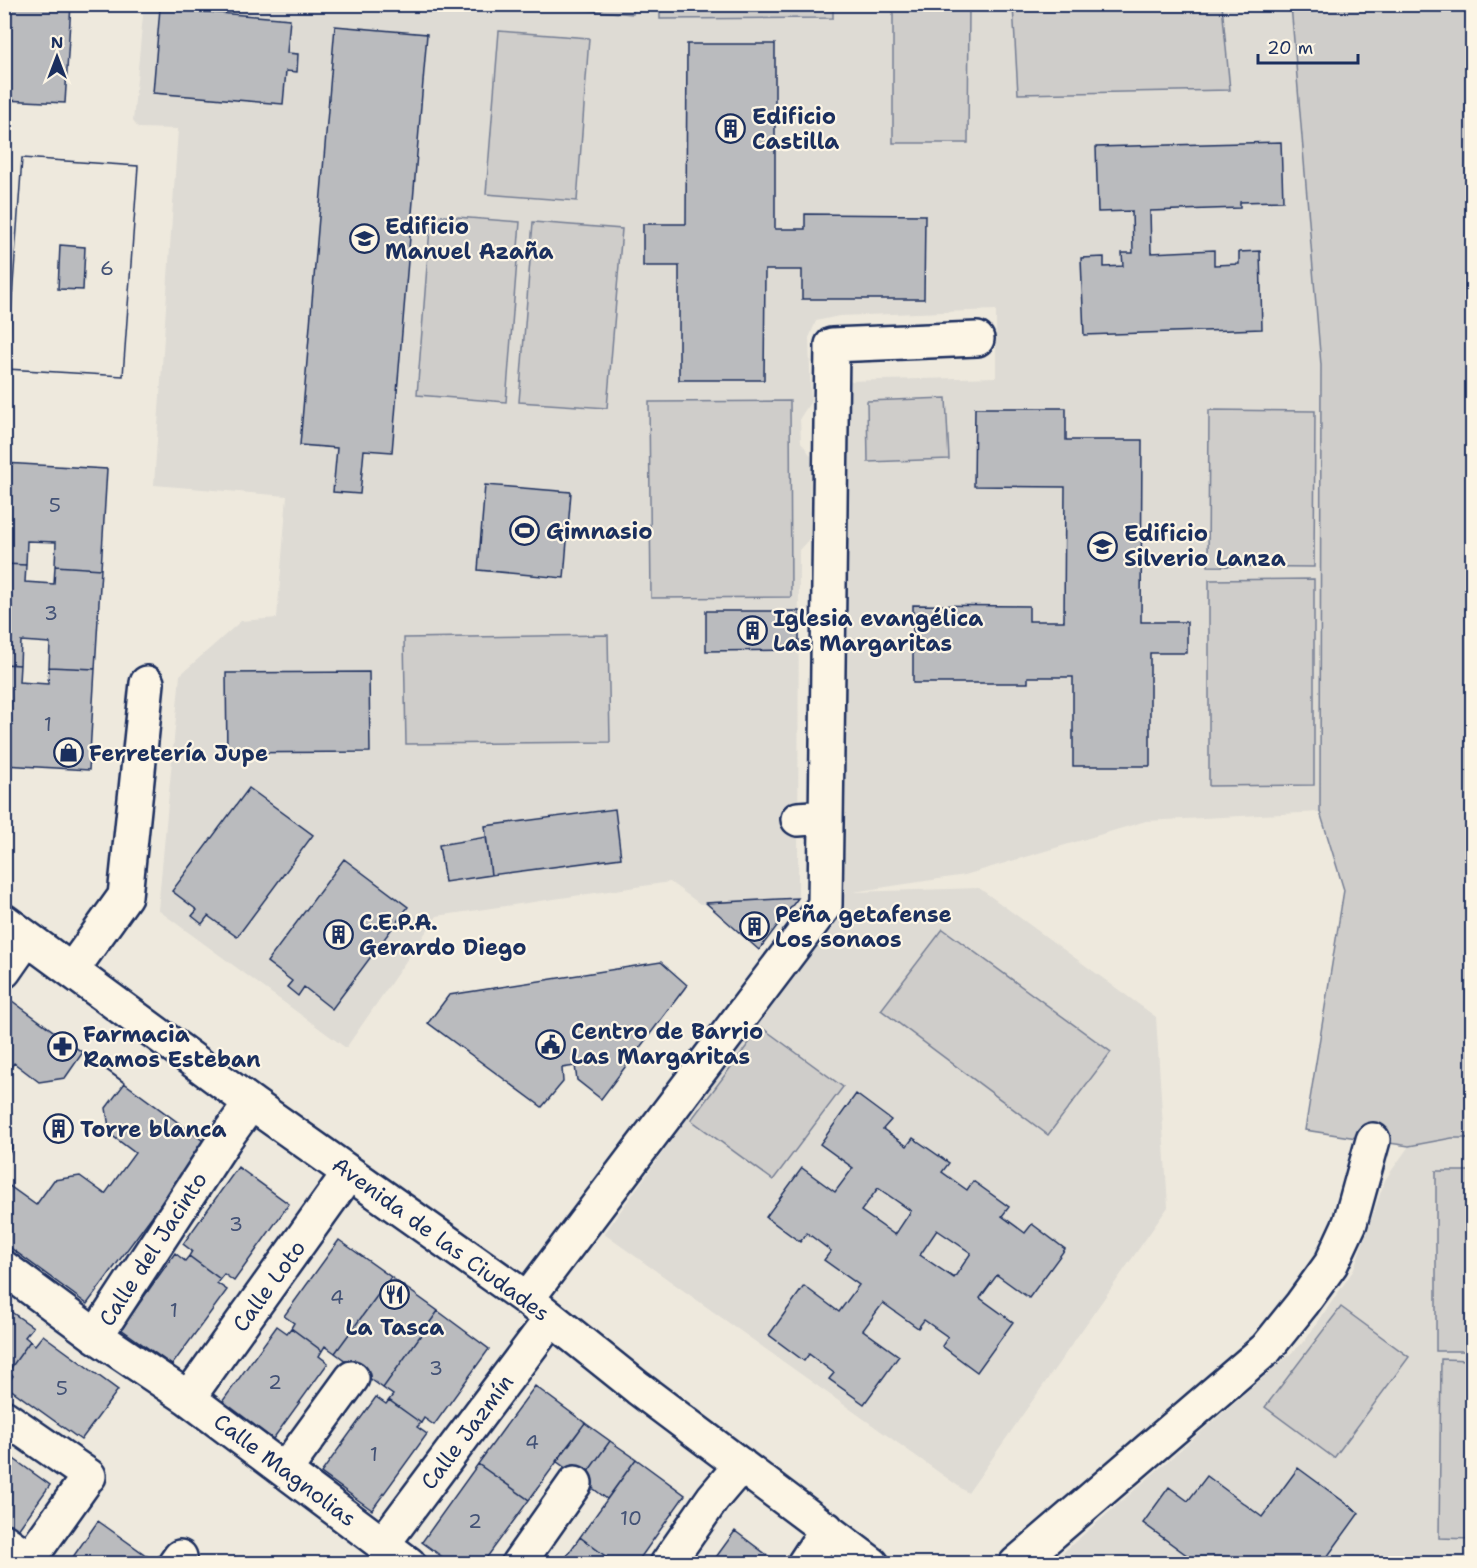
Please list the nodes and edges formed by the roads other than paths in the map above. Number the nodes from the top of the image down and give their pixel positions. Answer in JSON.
{"nodes":[{"id":1,"x":977,"y":339,"type":"dead end"},
{"id":2,"x":147,"y":683,"type":"dead end"},
{"id":3,"x":16,"y":929,"type":"edge"},
{"id":4,"x":72,"y":969,"type":"junction"},
{"id":5,"x":4,"y":971,"type":"edge"},
{"id":6,"x":251,"y":1103,"type":"junction"},
{"id":7,"x":1373,"y":1140,"type":"dead end"},
{"id":8,"x":349,"y":1173,"type":"junction"},
{"id":9,"x":4,"y":1268,"type":"edge"},
{"id":10,"x":539,"y":1309,"type":"junction"},
{"id":11,"x":96,"y":1336,"type":"junction"},
{"id":12,"x":352,"y":1378,"type":"dead end"},
{"id":13,"x":188,"y":1398,"type":"junction"},
{"id":14,"x":4,"y":1417,"type":"edge"},
{"id":15,"x":741,"y":1465,"type":"junction"},
{"id":16,"x":285,"y":1470,"type":"junction"},
{"id":17,"x":575,"y":1483,"type":"dead end"},
{"id":18,"x":827,"y":1530,"type":"junction"},
{"id":19,"x":382,"y":1545,"type":"junction"},
{"id":20,"x":20,"y":1554,"type":"edge"},
{"id":21,"x":409,"y":1563,"type":"edge"},
{"id":22,"x":518,"y":1563,"type":"edge"},
{"id":23,"x":667,"y":1563,"type":"edge"},
{"id":24,"x":804,"y":1563,"type":"edge"},
{"id":25,"x":873,"y":1563,"type":"edge"},
{"id":26,"x":1016,"y":1563,"type":"edge"}],
"edges":[{"from":1,"to":10,"type":"street","name":"Calle Jazmín"},
{"from":2,"to":4,"type":"street"},
{"from":3,"to":4,"type":"street","name":"Avenida de las Ciudades"},
{"from":3,"to":5,"type":"street"},
{"from":4,"to":6,"type":"street","name":"Avenida de las Ciudades"},
{"from":6,"to":8,"type":"street","name":"Avenida de las Ciudades"},
{"from":6,"to":11,"type":"street","name":"Calle del Jacinto"},
{"from":7,"to":26,"type":"street"},
{"from":8,"to":10,"type":"street","name":"Avenida de las Ciudades"},
{"from":8,"to":13,"type":"street","name":"Calle Loto"},
{"from":9,"to":11,"type":"street","name":"Calle Magnolias"},
{"from":10,"to":15,"type":"street","name":"Avenida de las Ciudades"},
{"from":10,"to":19,"type":"street","name":"Calle Jazmín"},
{"from":11,"to":13,"type":"street","name":"Calle Magnolias"},
{"from":12,"to":16,"type":"street"},
{"from":13,"to":16,"type":"street","name":"Calle Magnolias"},
{"from":14,"to":20,"type":"street"},
{"from":15,"to":18,"type":"street","name":"Avenida de las Ciudades"},
{"from":15,"to":23,"type":"street"},
{"from":16,"to":19,"type":"street","name":"Calle Magnolias"},
{"from":17,"to":22,"type":"street"},
{"from":18,"to":24,"type":"street"},
{"from":18,"to":25,"type":"street","name":"Avenida de las Ciudades"},
{"from":19,"to":21,"type":"street","name":"Calle Magnolias"}]}
